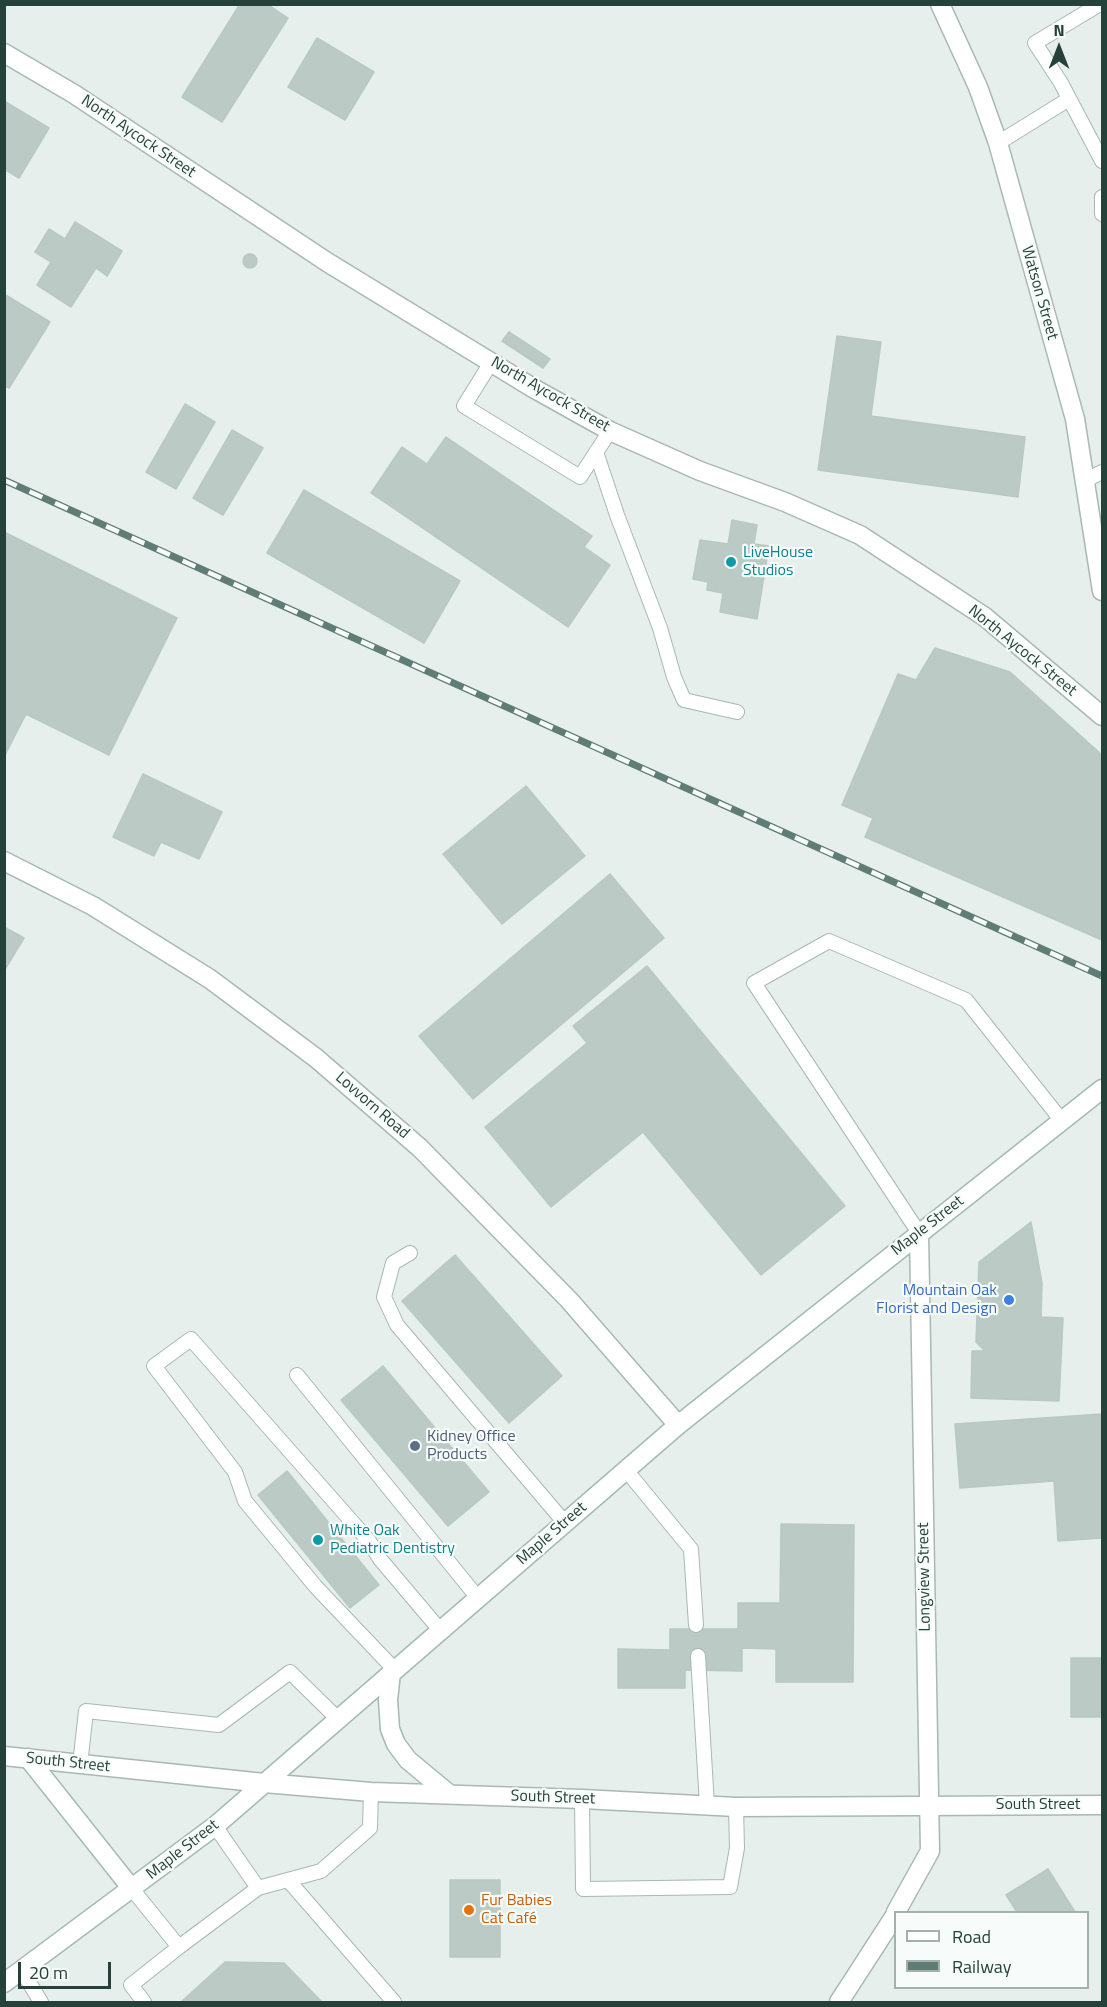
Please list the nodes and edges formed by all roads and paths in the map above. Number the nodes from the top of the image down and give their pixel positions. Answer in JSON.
{"nodes":[{"id":1,"x":940,"y":4,"type":"edge"},
{"id":2,"x":1100,"y":4,"type":"edge"},
{"id":3,"x":4,"y":53,"type":"edge"},
{"id":4,"x":1069,"y":99,"type":"junction"},
{"id":5,"x":998,"y":143,"type":"junction"},
{"id":6,"x":1102,"y":161,"type":"edge"},
{"id":7,"x":1102,"y":197,"type":"edge"},
{"id":8,"x":1102,"y":214,"type":"edge"},
{"id":9,"x":492,"y":361,"type":"junction"},
{"id":10,"x":610,"y":431,"type":"junction"},
{"id":11,"x":596,"y":453,"type":"junction"},
{"id":12,"x":1102,"y":472,"type":"edge"},
{"id":13,"x":1086,"y":480,"type":"junction"},
{"id":14,"x":1102,"y":591,"type":"edge"},
{"id":15,"x":737,"y":712,"type":"dead end"},
{"id":16,"x":1102,"y":716,"type":"edge"},
{"id":17,"x":4,"y":861,"type":"edge"},
{"id":18,"x":1102,"y":1089,"type":"edge"},
{"id":19,"x":1062,"y":1121,"type":"junction"},
{"id":20,"x":920,"y":1233,"type":"junction"},
{"id":21,"x":410,"y":1252,"type":"dead end"},
{"id":22,"x":297,"y":1375,"type":"dead end"},
{"id":23,"x":678,"y":1425,"type":"junction"},
{"id":24,"x":626,"y":1470,"type":"junction"},
{"id":25,"x":565,"y":1523,"type":"junction"},
{"id":26,"x":478,"y":1598,"type":"junction"},
{"id":27,"x":696,"y":1625,"type":"dead end"},
{"id":28,"x":440,"y":1630,"type":"junction"},
{"id":29,"x":698,"y":1656,"type":"dead end"},
{"id":30,"x":393,"y":1671,"type":"junction"},
{"id":31,"x":338,"y":1719,"type":"junction"},
{"id":32,"x":4,"y":1756,"type":"edge"},
{"id":33,"x":28,"y":1758,"type":"junction"},
{"id":34,"x":80,"y":1765,"type":"junction"},
{"id":35,"x":264,"y":1783,"type":"junction"},
{"id":36,"x":371,"y":1792,"type":"junction"},
{"id":37,"x":449,"y":1794,"type":"junction"},
{"id":38,"x":582,"y":1799,"type":"junction"},
{"id":39,"x":707,"y":1805,"type":"junction"},
{"id":40,"x":929,"y":1805,"type":"junction"},
{"id":41,"x":1102,"y":1805,"type":"edge"},
{"id":42,"x":736,"y":1807,"type":"junction"},
{"id":43,"x":215,"y":1826,"type":"junction"},
{"id":44,"x":288,"y":1880,"type":"junction"},
{"id":45,"x":258,"y":1888,"type":"junction"},
{"id":46,"x":132,"y":1889,"type":"junction"},
{"id":47,"x":897,"y":1911,"type":"edge"},
{"id":48,"x":894,"y":1916,"type":"edge"},
{"id":49,"x":178,"y":1947,"type":"junction"},
{"id":50,"x":22,"y":1971,"type":"junction"},
{"id":51,"x":4,"y":1983,"type":"edge"},
{"id":52,"x":41,"y":2002,"type":"edge"},
{"id":53,"x":144,"y":2002,"type":"edge"},
{"id":54,"x":394,"y":2002,"type":"edge"},
{"id":55,"x":838,"y":2002,"type":"edge"}],
"edges":[{"from":1,"to":5,"type":"street","name":"Watson Street"},
{"from":2,"to":4,"type":"lane"},
{"from":3,"to":9,"type":"street","name":"North Aycock Street"},
{"from":4,"to":5,"type":"lane"},
{"from":4,"to":6,"type":"lane"},
{"from":5,"to":13,"type":"street","name":"Watson Street"},
{"from":7,"to":8,"type":"lane"},
{"from":9,"to":10,"type":"street","name":"North Aycock Street"},
{"from":9,"to":11,"type":"lane"},
{"from":10,"to":11,"type":"lane"},
{"from":10,"to":16,"type":"street","name":"North Aycock Street"},
{"from":11,"to":15,"type":"lane"},
{"from":12,"to":13,"type":"lane"},
{"from":13,"to":14,"type":"street","name":"Watson Street"},
{"from":17,"to":23,"type":"street","name":"Lovvorn Road"},
{"from":18,"to":19,"type":"street","name":"Maple Street"},
{"from":19,"to":20,"type":"street","name":"Maple Street"},
{"from":19,"to":20,"type":"lane"},
{"from":20,"to":23,"type":"street","name":"Maple Street"},
{"from":20,"to":40,"type":"street","name":"Longview Street"},
{"from":21,"to":25,"type":"lane"},
{"from":22,"to":26,"type":"lane"},
{"from":23,"to":24,"type":"street","name":"Maple Street"},
{"from":24,"to":25,"type":"street","name":"Maple Street"},
{"from":24,"to":27,"type":"lane"},
{"from":25,"to":26,"type":"street","name":"Maple Street"},
{"from":26,"to":28,"type":"street","name":"Maple Street"},
{"from":28,"to":30,"type":"street","name":"Maple Street"},
{"from":28,"to":30,"type":"lane"},
{"from":29,"to":39,"type":"lane"},
{"from":30,"to":31,"type":"street","name":"Maple Street"},
{"from":30,"to":37,"type":"street"},
{"from":31,"to":34,"type":"lane"},
{"from":31,"to":35,"type":"street","name":"Maple Street"},
{"from":32,"to":33,"type":"street","name":"South Street"},
{"from":33,"to":34,"type":"street","name":"South Street"},
{"from":33,"to":46,"type":"street"},
{"from":34,"to":35,"type":"street","name":"South Street"},
{"from":35,"to":36,"type":"street","name":"South Street"},
{"from":35,"to":43,"type":"street","name":"Maple Street"},
{"from":36,"to":37,"type":"street","name":"South Street"},
{"from":36,"to":44,"type":"lane"},
{"from":37,"to":38,"type":"street","name":"South Street"},
{"from":38,"to":39,"type":"street","name":"South Street"},
{"from":38,"to":42,"type":"lane"},
{"from":39,"to":42,"type":"street","name":"South Street"},
{"from":40,"to":41,"type":"street","name":"South Street"},
{"from":40,"to":42,"type":"street","name":"South Street"},
{"from":40,"to":47,"type":"street","name":"Longview Street"},
{"from":43,"to":45,"type":"lane"},
{"from":43,"to":46,"type":"street","name":"Maple Street"},
{"from":44,"to":45,"type":"lane"},
{"from":44,"to":54,"type":"lane"},
{"from":45,"to":49,"type":"lane"},
{"from":46,"to":49,"type":"lane"},
{"from":46,"to":50,"type":"street","name":"Maple Street"},
{"from":48,"to":55,"type":"street","name":"Longview Street"},
{"from":49,"to":53,"type":"lane"},
{"from":50,"to":51,"type":"street","name":"Maple Street"},
{"from":50,"to":52,"type":"lane"}]}
